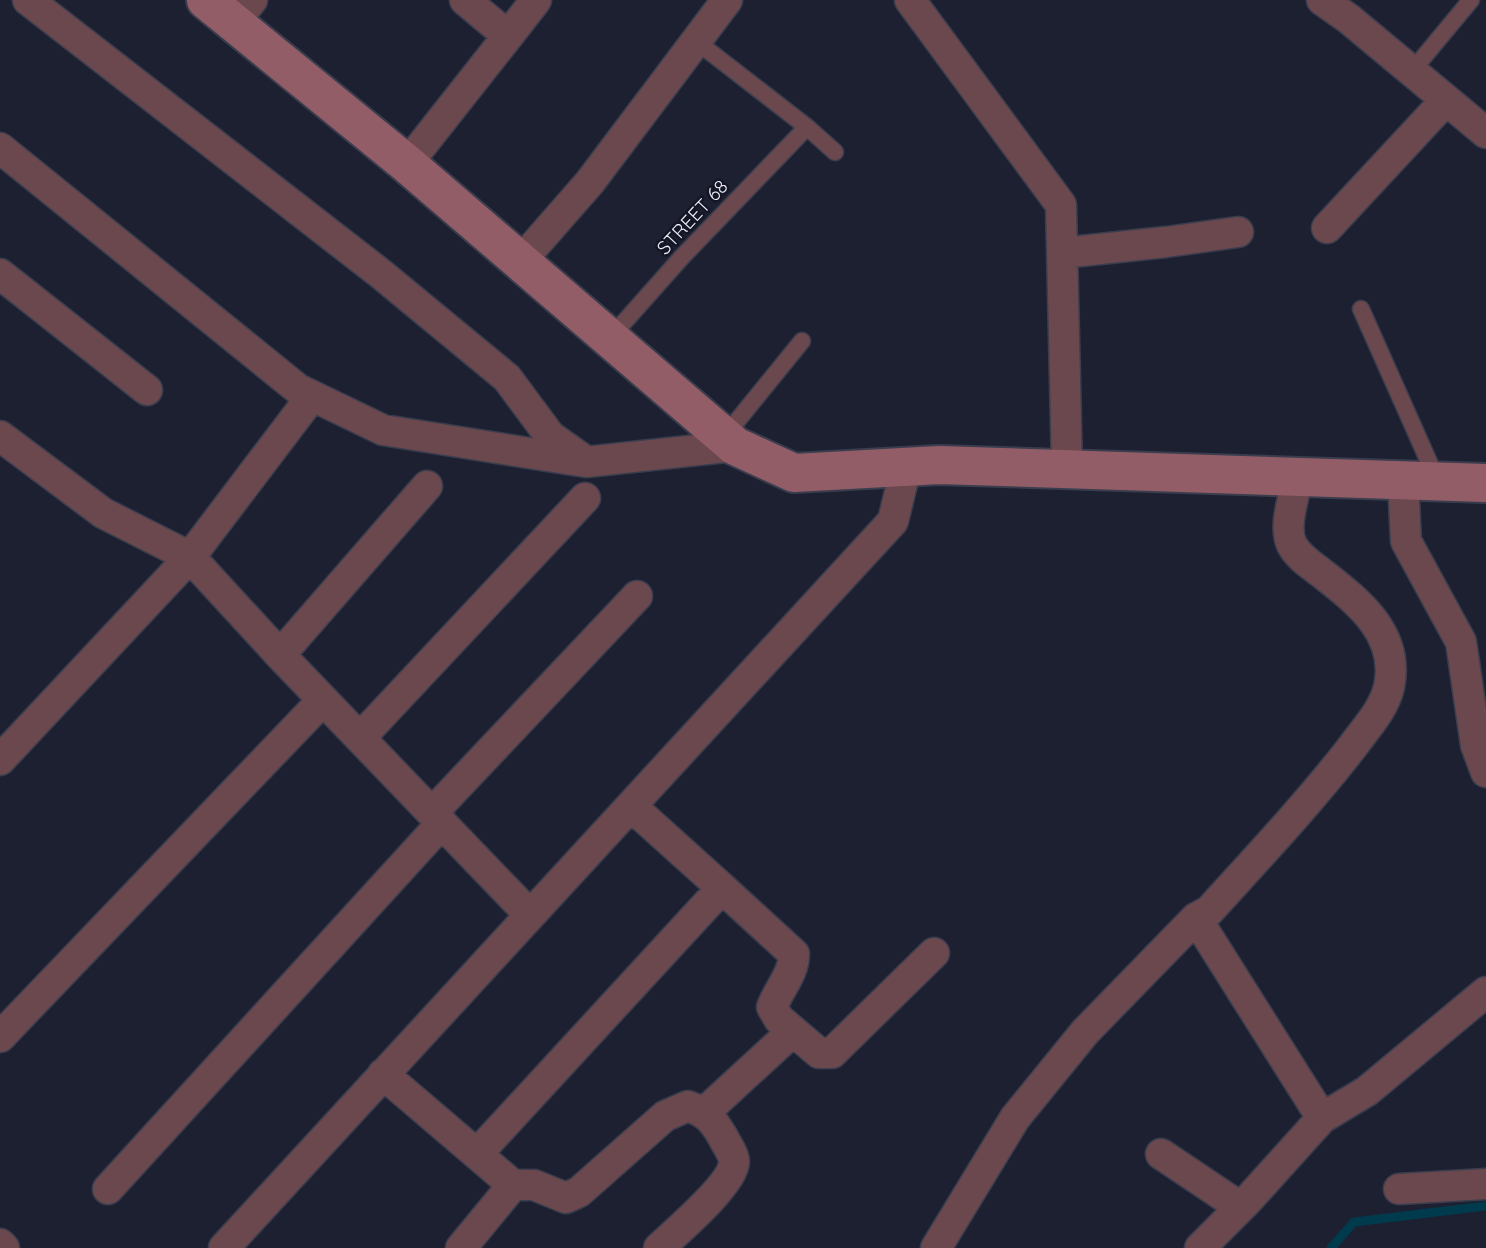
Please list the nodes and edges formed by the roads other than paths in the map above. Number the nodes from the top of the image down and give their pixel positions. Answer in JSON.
{"nodes":[{"id":1,"x":27,"y":0,"type":"edge"},
{"id":2,"x":465,"y":0,"type":"edge"},
{"id":3,"x":536,"y":0,"type":"edge"},
{"id":4,"x":910,"y":0,"type":"edge"},
{"id":5,"x":1322,"y":0,"type":"edge"},
{"id":6,"x":1471,"y":0,"type":"edge"},
{"id":7,"x":720,"y":2,"type":"edge"},
{"id":8,"x":230,"y":8,"type":"edge"},
{"id":9,"x":508,"y":36,"type":"junction"},
{"id":10,"x":696,"y":41,"type":"junction"},
{"id":11,"x":1412,"y":71,"type":"junction"},
{"id":12,"x":1446,"y":100,"type":"junction"},
{"id":13,"x":807,"y":127,"type":"junction"},
{"id":14,"x":1486,"y":133,"type":"edge"},
{"id":15,"x":0,"y":148,"type":"edge"},
{"id":16,"x":835,"y":152,"type":"dead end"},
{"id":17,"x":407,"y":164,"type":"junction"},
{"id":18,"x":1327,"y":228,"type":"dead end"},
{"id":19,"x":1238,"y":232,"type":"dead end"},
{"id":20,"x":1062,"y":253,"type":"junction"},
{"id":21,"x":520,"y":262,"type":"junction"},
{"id":22,"x":0,"y":274,"type":"edge"},
{"id":23,"x":1361,"y":309,"type":"dead end"},
{"id":24,"x":610,"y":338,"type":"junction"},
{"id":25,"x":802,"y":341,"type":"dead end"},
{"id":26,"x":147,"y":390,"type":"dead end"},
{"id":27,"x":312,"y":396,"type":"junction"},
{"id":28,"x":0,"y":436,"type":"edge"},
{"id":29,"x":730,"y":442,"type":"junction"},
{"id":30,"x":586,"y":462,"type":"junction"},
{"id":31,"x":906,"y":467,"type":"junction"},
{"id":32,"x":1067,"y":469,"type":"junction"},
{"id":33,"x":1297,"y":477,"type":"junction"},
{"id":34,"x":1420,"y":481,"type":"junction"},
{"id":35,"x":1486,"y":483,"type":"edge"},
{"id":36,"x":427,"y":486,"type":"dead end"},
{"id":37,"x":585,"y":498,"type":"dead end"},
{"id":38,"x":190,"y":557,"type":"junction"},
{"id":39,"x":637,"y":596,"type":"dead end"},
{"id":40,"x":280,"y":655,"type":"junction"},
{"id":41,"x":323,"y":700,"type":"junction"},
{"id":42,"x":360,"y":738,"type":"junction"},
{"id":43,"x":0,"y":760,"type":"edge"},
{"id":44,"x":1486,"y":772,"type":"edge"},
{"id":45,"x":631,"y":806,"type":"junction"},
{"id":46,"x":437,"y":818,"type":"junction"},
{"id":47,"x":722,"y":888,"type":"junction"},
{"id":48,"x":530,"y":915,"type":"junction"},
{"id":49,"x":1196,"y":918,"type":"junction"},
{"id":50,"x":934,"y":953,"type":"dead end"},
{"id":51,"x":1486,"y":992,"type":"edge"},
{"id":52,"x":793,"y":1031,"type":"junction"},
{"id":53,"x":0,"y":1037,"type":"edge"},
{"id":54,"x":383,"y":1074,"type":"junction"},
{"id":55,"x":705,"y":1112,"type":"junction"},
{"id":56,"x":1322,"y":1118,"type":"junction"},
{"id":57,"x":477,"y":1154,"type":"junction"},
{"id":58,"x":1161,"y":1154,"type":"dead end"},
{"id":59,"x":1486,"y":1184,"type":"edge"},
{"id":60,"x":513,"y":1185,"type":"junction"},
{"id":61,"x":108,"y":1188,"type":"dead end"},
{"id":62,"x":1399,"y":1189,"type":"dead end"},
{"id":63,"x":1240,"y":1207,"type":"junction"},
{"id":64,"x":0,"y":1244,"type":"edge"},
{"id":65,"x":4,"y":1248,"type":"edge"},
{"id":66,"x":224,"y":1248,"type":"edge"},
{"id":67,"x":461,"y":1248,"type":"edge"},
{"id":68,"x":659,"y":1248,"type":"edge"},
{"id":69,"x":936,"y":1248,"type":"edge"},
{"id":70,"x":1200,"y":1248,"type":"edge"}],
"edges":[{"from":1,"to":30,"type":"street"},
{"from":2,"to":9,"type":"street"},
{"from":3,"to":9,"type":"street"},
{"from":4,"to":20,"type":"street"},
{"from":5,"to":11,"type":"street"},
{"from":6,"to":11,"type":"lane"},
{"from":7,"to":10,"type":"street"},
{"from":8,"to":17,"type":"street"},
{"from":9,"to":17,"type":"street"},
{"from":10,"to":13,"type":"lane"},
{"from":10,"to":21,"type":"street"},
{"from":11,"to":12,"type":"street"},
{"from":12,"to":14,"type":"street"},
{"from":12,"to":18,"type":"street"},
{"from":13,"to":16,"type":"lane"},
{"from":13,"to":24,"type":"lane","name":"STREET 68"},
{"from":15,"to":27,"type":"street"},
{"from":17,"to":21,"type":"street"},
{"from":19,"to":20,"type":"street"},
{"from":20,"to":32,"type":"street"},
{"from":21,"to":24,"type":"street"},
{"from":22,"to":26,"type":"street"},
{"from":23,"to":34,"type":"lane"},
{"from":24,"to":29,"type":"street"},
{"from":25,"to":29,"type":"lane"},
{"from":27,"to":30,"type":"street"},
{"from":27,"to":38,"type":"street"},
{"from":28,"to":38,"type":"street"},
{"from":29,"to":30,"type":"street"},
{"from":29,"to":31,"type":"street"},
{"from":31,"to":32,"type":"street"},
{"from":31,"to":45,"type":"street"},
{"from":32,"to":33,"type":"street"},
{"from":33,"to":34,"type":"street"},
{"from":33,"to":49,"type":"street"},
{"from":34,"to":35,"type":"street"},
{"from":34,"to":44,"type":"street"},
{"from":36,"to":40,"type":"street"},
{"from":37,"to":42,"type":"street"},
{"from":38,"to":40,"type":"street"},
{"from":38,"to":43,"type":"street"},
{"from":39,"to":46,"type":"street"},
{"from":40,"to":41,"type":"street"},
{"from":41,"to":42,"type":"street"},
{"from":41,"to":53,"type":"street"},
{"from":42,"to":46,"type":"street"},
{"from":45,"to":47,"type":"street"},
{"from":45,"to":48,"type":"street"},
{"from":46,"to":48,"type":"street"},
{"from":46,"to":61,"type":"street"},
{"from":47,"to":52,"type":"street"},
{"from":47,"to":57,"type":"street"},
{"from":48,"to":54,"type":"street"},
{"from":49,"to":56,"type":"street"},
{"from":49,"to":69,"type":"street"},
{"from":50,"to":52,"type":"street"},
{"from":51,"to":56,"type":"street"},
{"from":52,"to":55,"type":"street"},
{"from":54,"to":57,"type":"street"},
{"from":54,"to":66,"type":"street"},
{"from":55,"to":60,"type":"street"},
{"from":55,"to":68,"type":"street"},
{"from":56,"to":63,"type":"street"},
{"from":57,"to":60,"type":"street"},
{"from":58,"to":63,"type":"street"},
{"from":59,"to":62,"type":"street"},
{"from":60,"to":67,"type":"street"},
{"from":63,"to":70,"type":"street"},
{"from":64,"to":65,"type":"street"}]}
